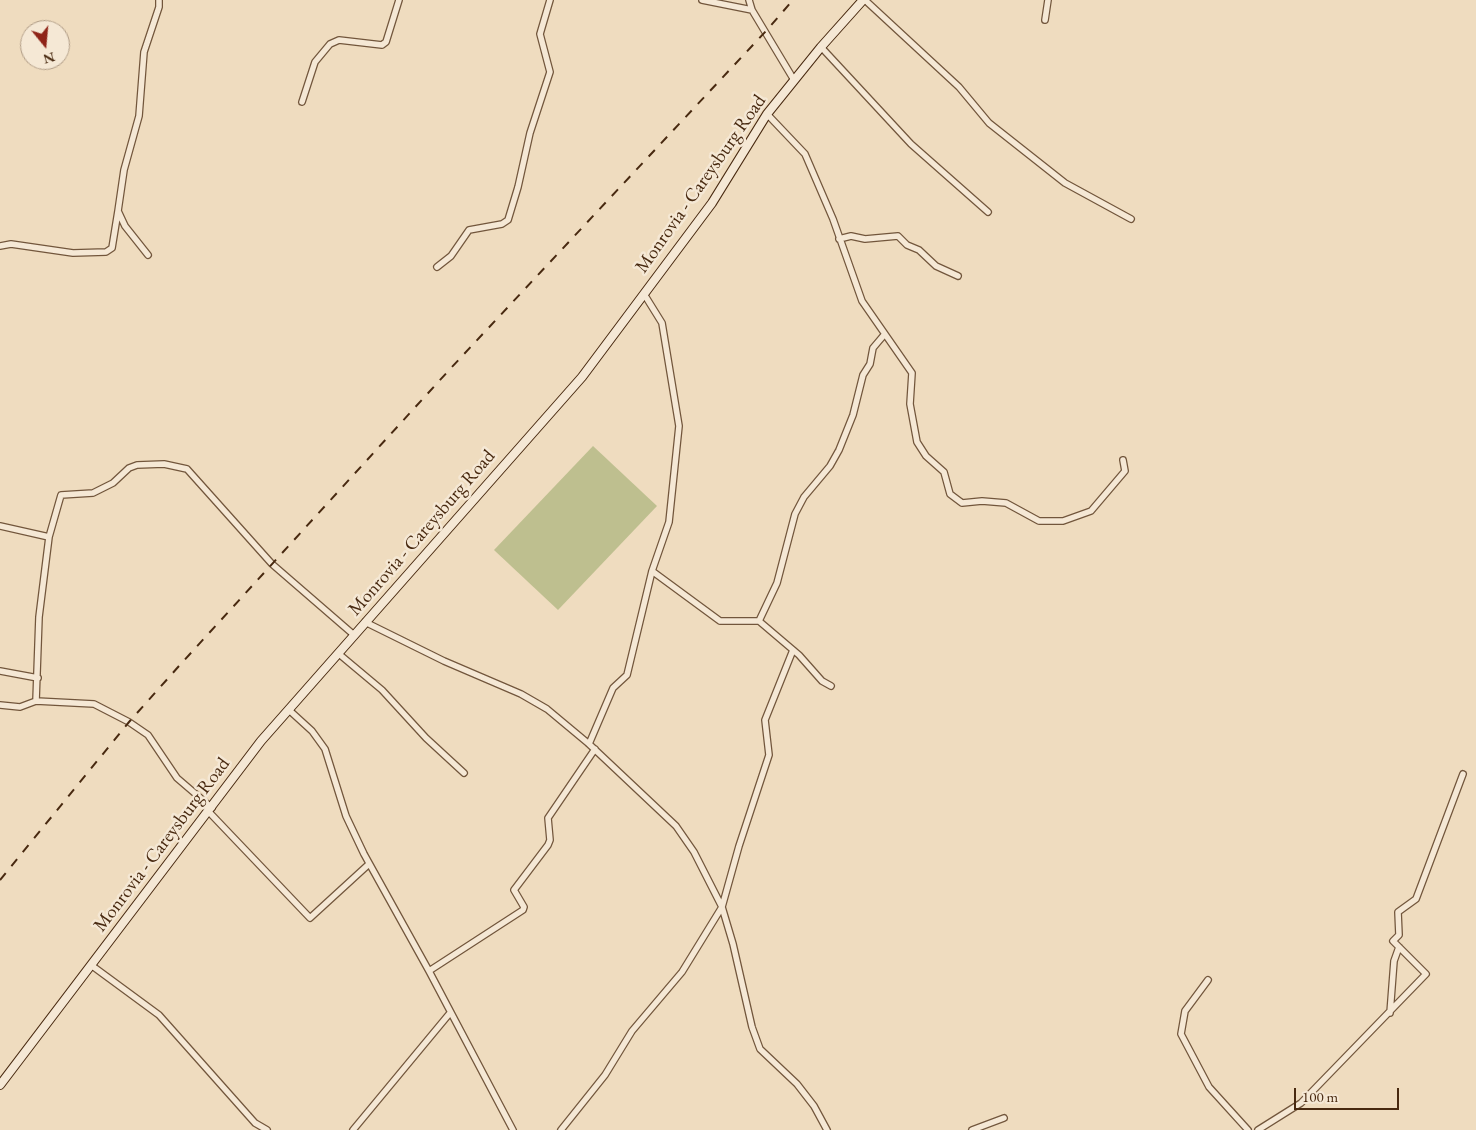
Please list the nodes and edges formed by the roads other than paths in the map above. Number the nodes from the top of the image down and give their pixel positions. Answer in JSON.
{"nodes":[{"id":1,"x":159,"y":0,"type":"edge"},
{"id":2,"x":399,"y":0,"type":"edge"},
{"id":3,"x":550,"y":0,"type":"edge"},
{"id":4,"x":702,"y":0,"type":"edge"},
{"id":5,"x":749,"y":0,"type":"edge"},
{"id":6,"x":864,"y":0,"type":"edge"},
{"id":7,"x":1048,"y":0,"type":"edge"},
{"id":8,"x":752,"y":10,"type":"junction"},
{"id":9,"x":1045,"y":20,"type":"dead end"},
{"id":10,"x":821,"y":47,"type":"junction"},
{"id":11,"x":794,"y":80,"type":"junction"},
{"id":12,"x":302,"y":102,"type":"dead end"},
{"id":13,"x":767,"y":114,"type":"junction"},
{"id":14,"x":118,"y":211,"type":"junction"},
{"id":15,"x":988,"y":212,"type":"dead end"},
{"id":16,"x":1131,"y":218,"type":"dead end"},
{"id":17,"x":839,"y":239,"type":"junction"},
{"id":18,"x":0,"y":246,"type":"edge"},
{"id":19,"x":148,"y":255,"type":"dead end"},
{"id":20,"x":437,"y":266,"type":"dead end"},
{"id":21,"x":958,"y":276,"type":"dead end"},
{"id":22,"x":644,"y":294,"type":"junction"},
{"id":23,"x":884,"y":335,"type":"junction"},
{"id":24,"x":1123,"y":460,"type":"dead end"},
{"id":25,"x":0,"y":526,"type":"edge"},
{"id":26,"x":50,"y":537,"type":"junction"},
{"id":27,"x":652,"y":571,"type":"junction"},
{"id":28,"x":759,"y":621,"type":"junction"},
{"id":29,"x":365,"y":622,"type":"junction"},
{"id":30,"x":354,"y":635,"type":"junction"},
{"id":31,"x":792,"y":650,"type":"junction"},
{"id":32,"x":339,"y":654,"type":"junction"},
{"id":33,"x":0,"y":671,"type":"edge"},
{"id":34,"x":38,"y":678,"type":"junction"},
{"id":35,"x":831,"y":686,"type":"dead end"},
{"id":36,"x":36,"y":701,"type":"junction"},
{"id":37,"x":0,"y":705,"type":"edge"},
{"id":38,"x":289,"y":710,"type":"junction"},
{"id":39,"x":589,"y":744,"type":"junction"},
{"id":40,"x":595,"y":749,"type":"junction"},
{"id":41,"x":464,"y":773,"type":"dead end"},
{"id":42,"x":1463,"y":774,"type":"dead end"},
{"id":43,"x":211,"y":810,"type":"junction"},
{"id":44,"x":369,"y":864,"type":"junction"},
{"id":45,"x":722,"y":908,"type":"junction"},
{"id":46,"x":1399,"y":946,"type":"junction"},
{"id":47,"x":91,"y":965,"type":"junction"},
{"id":48,"x":429,"y":971,"type":"junction"},
{"id":49,"x":1208,"y":980,"type":"dead end"},
{"id":50,"x":450,"y":1013,"type":"junction"},
{"id":51,"x":1390,"y":1013,"type":"junction"},
{"id":52,"x":0,"y":1085,"type":"edge"},
{"id":53,"x":1004,"y":1118,"type":"dead end"},
{"id":54,"x":267,"y":1130,"type":"edge"},
{"id":55,"x":353,"y":1130,"type":"edge"},
{"id":56,"x":513,"y":1130,"type":"edge"},
{"id":57,"x":561,"y":1130,"type":"edge"},
{"id":58,"x":827,"y":1130,"type":"edge"},
{"id":59,"x":972,"y":1130,"type":"edge"},
{"id":60,"x":1248,"y":1130,"type":"edge"},
{"id":61,"x":1258,"y":1130,"type":"edge"}],
"edges":[{"from":1,"to":14,"type":"street"},
{"from":2,"to":12,"type":"street"},
{"from":3,"to":20,"type":"street"},
{"from":4,"to":8,"type":"street"},
{"from":5,"to":8,"type":"street"},
{"from":6,"to":10,"type":"main road","name":"Monrovia - Careysburg Road"},
{"from":6,"to":16,"type":"street"},
{"from":7,"to":9,"type":"street"},
{"from":8,"to":11,"type":"street"},
{"from":10,"to":11,"type":"main road","name":"Monrovia - Careysburg Road"},
{"from":10,"to":15,"type":"street"},
{"from":11,"to":13,"type":"main road","name":"Monrovia - Careysburg Road"},
{"from":13,"to":17,"type":"street"},
{"from":13,"to":22,"type":"main road","name":"Monrovia - Careysburg Road"},
{"from":14,"to":18,"type":"street"},
{"from":14,"to":19,"type":"street"},
{"from":17,"to":21,"type":"street"},
{"from":17,"to":23,"type":"street"},
{"from":22,"to":27,"type":"street"},
{"from":22,"to":29,"type":"main road","name":"Monrovia - Careysburg Road"},
{"from":23,"to":24,"type":"street"},
{"from":23,"to":28,"type":"street"},
{"from":25,"to":26,"type":"street"},
{"from":26,"to":30,"type":"street"},
{"from":26,"to":34,"type":"street"},
{"from":27,"to":28,"type":"street"},
{"from":27,"to":39,"type":"street"},
{"from":28,"to":31,"type":"street"},
{"from":29,"to":30,"type":"main road","name":"Monrovia - Careysburg Road"},
{"from":29,"to":39,"type":"street"},
{"from":30,"to":32,"type":"main road","name":"Monrovia - Careysburg Road"},
{"from":31,"to":35,"type":"street"},
{"from":31,"to":45,"type":"street"},
{"from":32,"to":38,"type":"main road","name":"Monrovia - Careysburg Road"},
{"from":32,"to":41,"type":"street"},
{"from":33,"to":34,"type":"street"},
{"from":34,"to":36,"type":"street"},
{"from":36,"to":37,"type":"street"},
{"from":36,"to":43,"type":"street"},
{"from":38,"to":43,"type":"main road","name":"Monrovia - Careysburg Road"},
{"from":38,"to":44,"type":"street"},
{"from":39,"to":40,"type":"street"},
{"from":40,"to":45,"type":"street"},
{"from":40,"to":48,"type":"street"},
{"from":42,"to":46,"type":"street"},
{"from":43,"to":44,"type":"street"},
{"from":43,"to":47,"type":"main road","name":"Monrovia - Careysburg Road"},
{"from":44,"to":48,"type":"street"},
{"from":45,"to":57,"type":"street"},
{"from":45,"to":58,"type":"street"},
{"from":46,"to":51,"type":"street"},
{"from":46,"to":51,"type":"street"},
{"from":47,"to":52,"type":"main road","name":"Monrovia - Careysburg Road"},
{"from":47,"to":54,"type":"street"},
{"from":48,"to":50,"type":"street"},
{"from":49,"to":60,"type":"street"},
{"from":50,"to":55,"type":"street"},
{"from":50,"to":56,"type":"street"},
{"from":51,"to":61,"type":"street"},
{"from":53,"to":59,"type":"street"}]}
